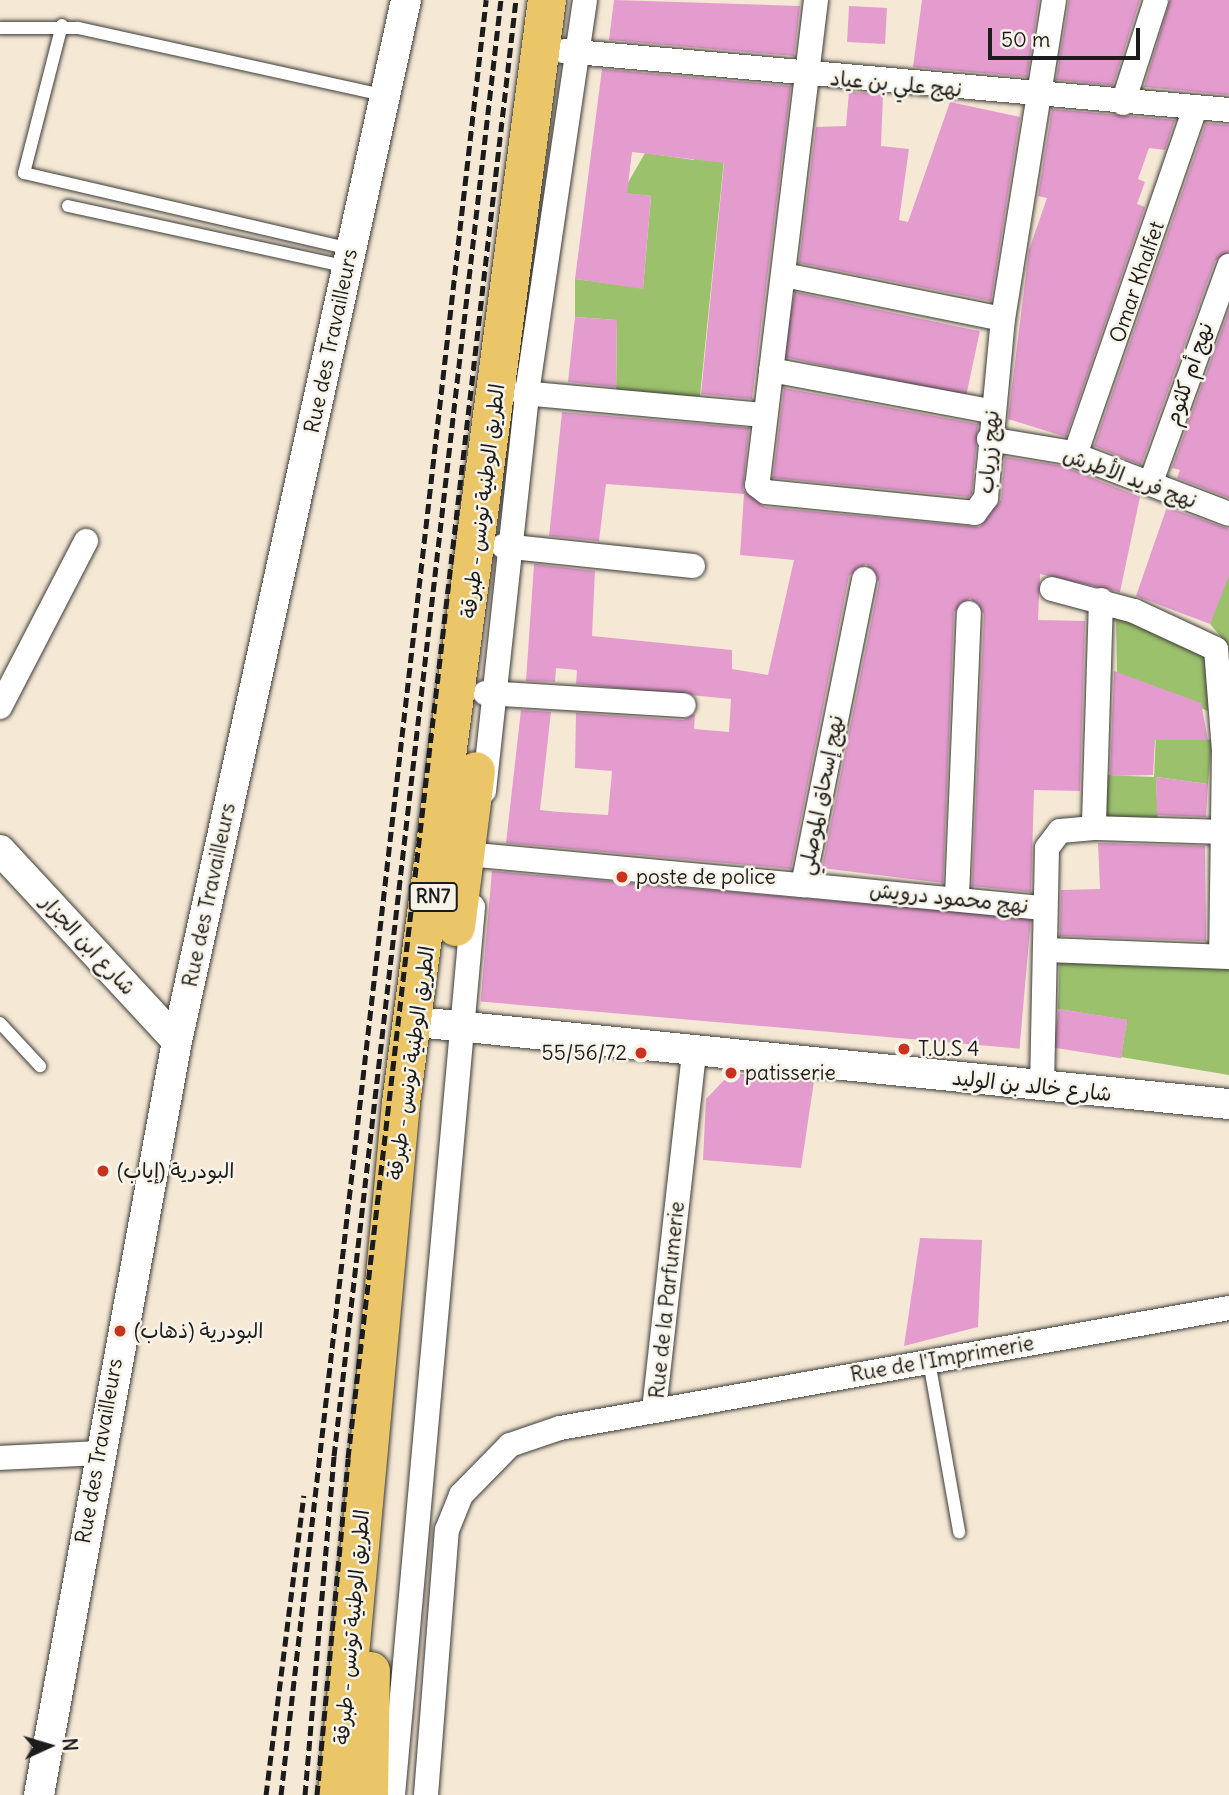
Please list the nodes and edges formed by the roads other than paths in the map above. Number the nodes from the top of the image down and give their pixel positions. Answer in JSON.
{"nodes":[{"id":1,"x":406,"y":0,"type":"edge"},
{"id":2,"x":548,"y":0,"type":"edge"},
{"id":3,"x":571,"y":0,"type":"edge"},
{"id":4,"x":585,"y":0,"type":"edge"},
{"id":5,"x":816,"y":0,"type":"edge"},
{"id":6,"x":1054,"y":0,"type":"edge"},
{"id":7,"x":1156,"y":0,"type":"edge"},
{"id":8,"x":62,"y":25,"type":"junction"},
{"id":9,"x":0,"y":27,"type":"edge"},
{"id":10,"x":571,"y":53,"type":"junction"},
{"id":11,"x":806,"y":75,"type":"junction"},
{"id":12,"x":385,"y":95,"type":"junction"},
{"id":13,"x":1040,"y":97,"type":"junction"},
{"id":14,"x":1123,"y":103,"type":"junction"},
{"id":15,"x":1195,"y":108,"type":"junction"},
{"id":16,"x":1229,"y":110,"type":"edge"},
{"id":17,"x":68,"y":206,"type":"dead end"},
{"id":18,"x":349,"y":258,"type":"junction"},
{"id":19,"x":1229,"y":266,"type":"edge"},
{"id":20,"x":784,"y":275,"type":"junction"},
{"id":21,"x":1003,"y":319,"type":"junction"},
{"id":22,"x":771,"y":370,"type":"junction"},
{"id":23,"x":524,"y":393,"type":"junction"},
{"id":24,"x":992,"y":411,"type":"junction"},
{"id":25,"x":765,"y":415,"type":"junction"},
{"id":26,"x":989,"y":439,"type":"junction"},
{"id":27,"x":1075,"y":455,"type":"junction"},
{"id":28,"x":1150,"y":482,"type":"junction"},
{"id":29,"x":1229,"y":514,"type":"edge"},
{"id":30,"x":86,"y":541,"type":"dead end"},
{"id":31,"x":507,"y":546,"type":"junction"},
{"id":32,"x":693,"y":566,"type":"dead end"},
{"id":33,"x":864,"y":579,"type":"dead end"},
{"id":34,"x":1052,"y":589,"type":"dead end"},
{"id":35,"x":1101,"y":600,"type":"junction"},
{"id":36,"x":969,"y":613,"type":"dead end"},
{"id":37,"x":490,"y":694,"type":"junction"},
{"id":38,"x":684,"y":705,"type":"dead end"},
{"id":39,"x":0,"y":707,"type":"edge"},
{"id":40,"x":1227,"y":752,"type":"edge"},
{"id":41,"x":1094,"y":828,"type":"junction"},
{"id":42,"x":1221,"y":832,"type":"junction"},
{"id":43,"x":0,"y":850,"type":"edge"},
{"id":44,"x":471,"y":855,"type":"junction"},
{"id":45,"x":803,"y":885,"type":"junction"},
{"id":46,"x":957,"y":896,"type":"junction"},
{"id":47,"x":1042,"y":908,"type":"junction"},
{"id":48,"x":1045,"y":950,"type":"junction"},
{"id":49,"x":1225,"y":957,"type":"edge"},
{"id":50,"x":0,"y":1023,"type":"edge"},
{"id":51,"x":441,"y":1024,"type":"junction"},
{"id":52,"x":177,"y":1041,"type":"junction"},
{"id":53,"x":695,"y":1047,"type":"junction"},
{"id":54,"x":40,"y":1066,"type":"dead end"},
{"id":55,"x":1042,"y":1087,"type":"junction"},
{"id":56,"x":1229,"y":1104,"type":"edge"},
{"id":57,"x":1229,"y":1308,"type":"edge"},
{"id":58,"x":929,"y":1361,"type":"junction"},
{"id":59,"x":654,"y":1410,"type":"junction"},
{"id":60,"x":98,"y":1453,"type":"junction"},
{"id":61,"x":0,"y":1458,"type":"edge"},
{"id":62,"x":959,"y":1532,"type":"dead end"},
{"id":63,"x":39,"y":1795,"type":"edge"},
{"id":64,"x":337,"y":1795,"type":"edge"},
{"id":65,"x":369,"y":1795,"type":"edge"},
{"id":66,"x":393,"y":1795,"type":"edge"},
{"id":67,"x":426,"y":1795,"type":"edge"}],
"edges":[{"from":1,"to":12,"type":"street","name":"Rue des Travailleurs"},
{"from":2,"to":51,"type":"main road","name":"الطريق الوطنية تونس - طبرقة","number":"RN7"},
{"from":3,"to":10,"type":"main road","name":"الطريق الوطنية تونس - طبرقة","number":"RN7"},
{"from":4,"to":10,"type":"street"},
{"from":5,"to":11,"type":"street"},
{"from":6,"to":13,"type":"street","name":"نهج زرياب"},
{"from":7,"to":14,"type":"street"},
{"from":8,"to":9,"type":"lane"},
{"from":8,"to":12,"type":"lane"},
{"from":8,"to":18,"type":"lane"},
{"from":10,"to":11,"type":"street","name":"نهج علي بن عياد"},
{"from":10,"to":23,"type":"main road","name":"الطريق الوطنية تونس - طبرقة","number":"RN7"},
{"from":11,"to":13,"type":"street","name":"نهج علي بن عياد"},
{"from":11,"to":20,"type":"street"},
{"from":12,"to":18,"type":"street","name":"Rue des Travailleurs"},
{"from":13,"to":14,"type":"street","name":"نهج علي بن عياد"},
{"from":13,"to":21,"type":"street","name":"نهج زرياب"},
{"from":14,"to":15,"type":"street","name":"نهج علي بن عياد"},
{"from":15,"to":16,"type":"street","name":"نهج علي بن عياد"},
{"from":15,"to":27,"type":"street","name":"Omar Khalfet"},
{"from":17,"to":18,"type":"lane"},
{"from":18,"to":52,"type":"street","name":"Rue des Travailleurs"},
{"from":19,"to":28,"type":"street","name":"نهج أم كلثوم"},
{"from":20,"to":21,"type":"street"},
{"from":20,"to":22,"type":"street"},
{"from":21,"to":24,"type":"street","name":"نهج زرياب"},
{"from":22,"to":24,"type":"street"},
{"from":22,"to":25,"type":"street"},
{"from":23,"to":25,"type":"street"},
{"from":23,"to":31,"type":"main road","name":"الطريق الوطنية تونس - طبرقة","number":"RN7"},
{"from":24,"to":26,"type":"street","name":"نهج زرياب"},
{"from":25,"to":26,"type":"street","name":"نهج زرياب"},
{"from":26,"to":27,"type":"street","name":"نهج فريد الأطرش"},
{"from":27,"to":28,"type":"street","name":"نهج فريد الأطرش"},
{"from":28,"to":29,"type":"street","name":"نهج فريد الأطرش"},
{"from":30,"to":39,"type":"street"},
{"from":31,"to":32,"type":"street"},
{"from":31,"to":37,"type":"main road","name":"الطريق الوطنية تونس - طبرقة","number":"RN7"},
{"from":33,"to":45,"type":"street","name":"نهج إسحاق الموصلي"},
{"from":34,"to":35,"type":"street"},
{"from":35,"to":40,"type":"street"},
{"from":35,"to":41,"type":"street"},
{"from":36,"to":46,"type":"street"},
{"from":37,"to":38,"type":"street"},
{"from":37,"to":44,"type":"main road","name":"الطريق الوطنية تونس - طبرقة","number":"RN7"},
{"from":40,"to":42,"type":"street"},
{"from":41,"to":42,"type":"street"},
{"from":41,"to":47,"type":"street"},
{"from":42,"to":49,"type":"street"},
{"from":43,"to":52,"type":"street","name":"شارع ابن الجزار"},
{"from":44,"to":45,"type":"street","name":"نهج إسحاق الموصلي"},
{"from":44,"to":51,"type":"main road","name":"الطريق الوطنية تونس - طبرقة","number":"RN7"},
{"from":45,"to":46,"type":"street","name":"نهج محمود درويش"},
{"from":46,"to":47,"type":"street","name":"نهج محمود درويش"},
{"from":47,"to":48,"type":"street","name":"نهج محمود درويش"},
{"from":48,"to":49,"type":"street"},
{"from":48,"to":55,"type":"street","name":"نهج محمود درويش"},
{"from":50,"to":54,"type":"lane"},
{"from":51,"to":53,"type":"street","name":"شارع خالد بن الوليد"},
{"from":51,"to":64,"type":"main road","name":"الطريق الوطنية تونس - طبرقة","number":"RN7"},
{"from":51,"to":65,"type":"main road","name":"الطريق الوطنية تونس - طبرقة","number":"RN7"},
{"from":51,"to":66,"type":"street"},
{"from":52,"to":60,"type":"street","name":"Rue des Travailleurs"},
{"from":53,"to":55,"type":"street","name":"شارع خالد بن الوليد"},
{"from":53,"to":59,"type":"street","name":"Rue de la Parfumerie"},
{"from":55,"to":56,"type":"street","name":"شارع خالد بن الوليد"},
{"from":57,"to":58,"type":"street","name":"Rue de l'Imprimerie"},
{"from":58,"to":59,"type":"street","name":"Rue de l'Imprimerie"},
{"from":58,"to":62,"type":"lane"},
{"from":59,"to":67,"type":"street","name":"Rue de la Parfumerie"},
{"from":60,"to":61,"type":"street"},
{"from":60,"to":63,"type":"street","name":"Rue des Travailleurs"}]}
